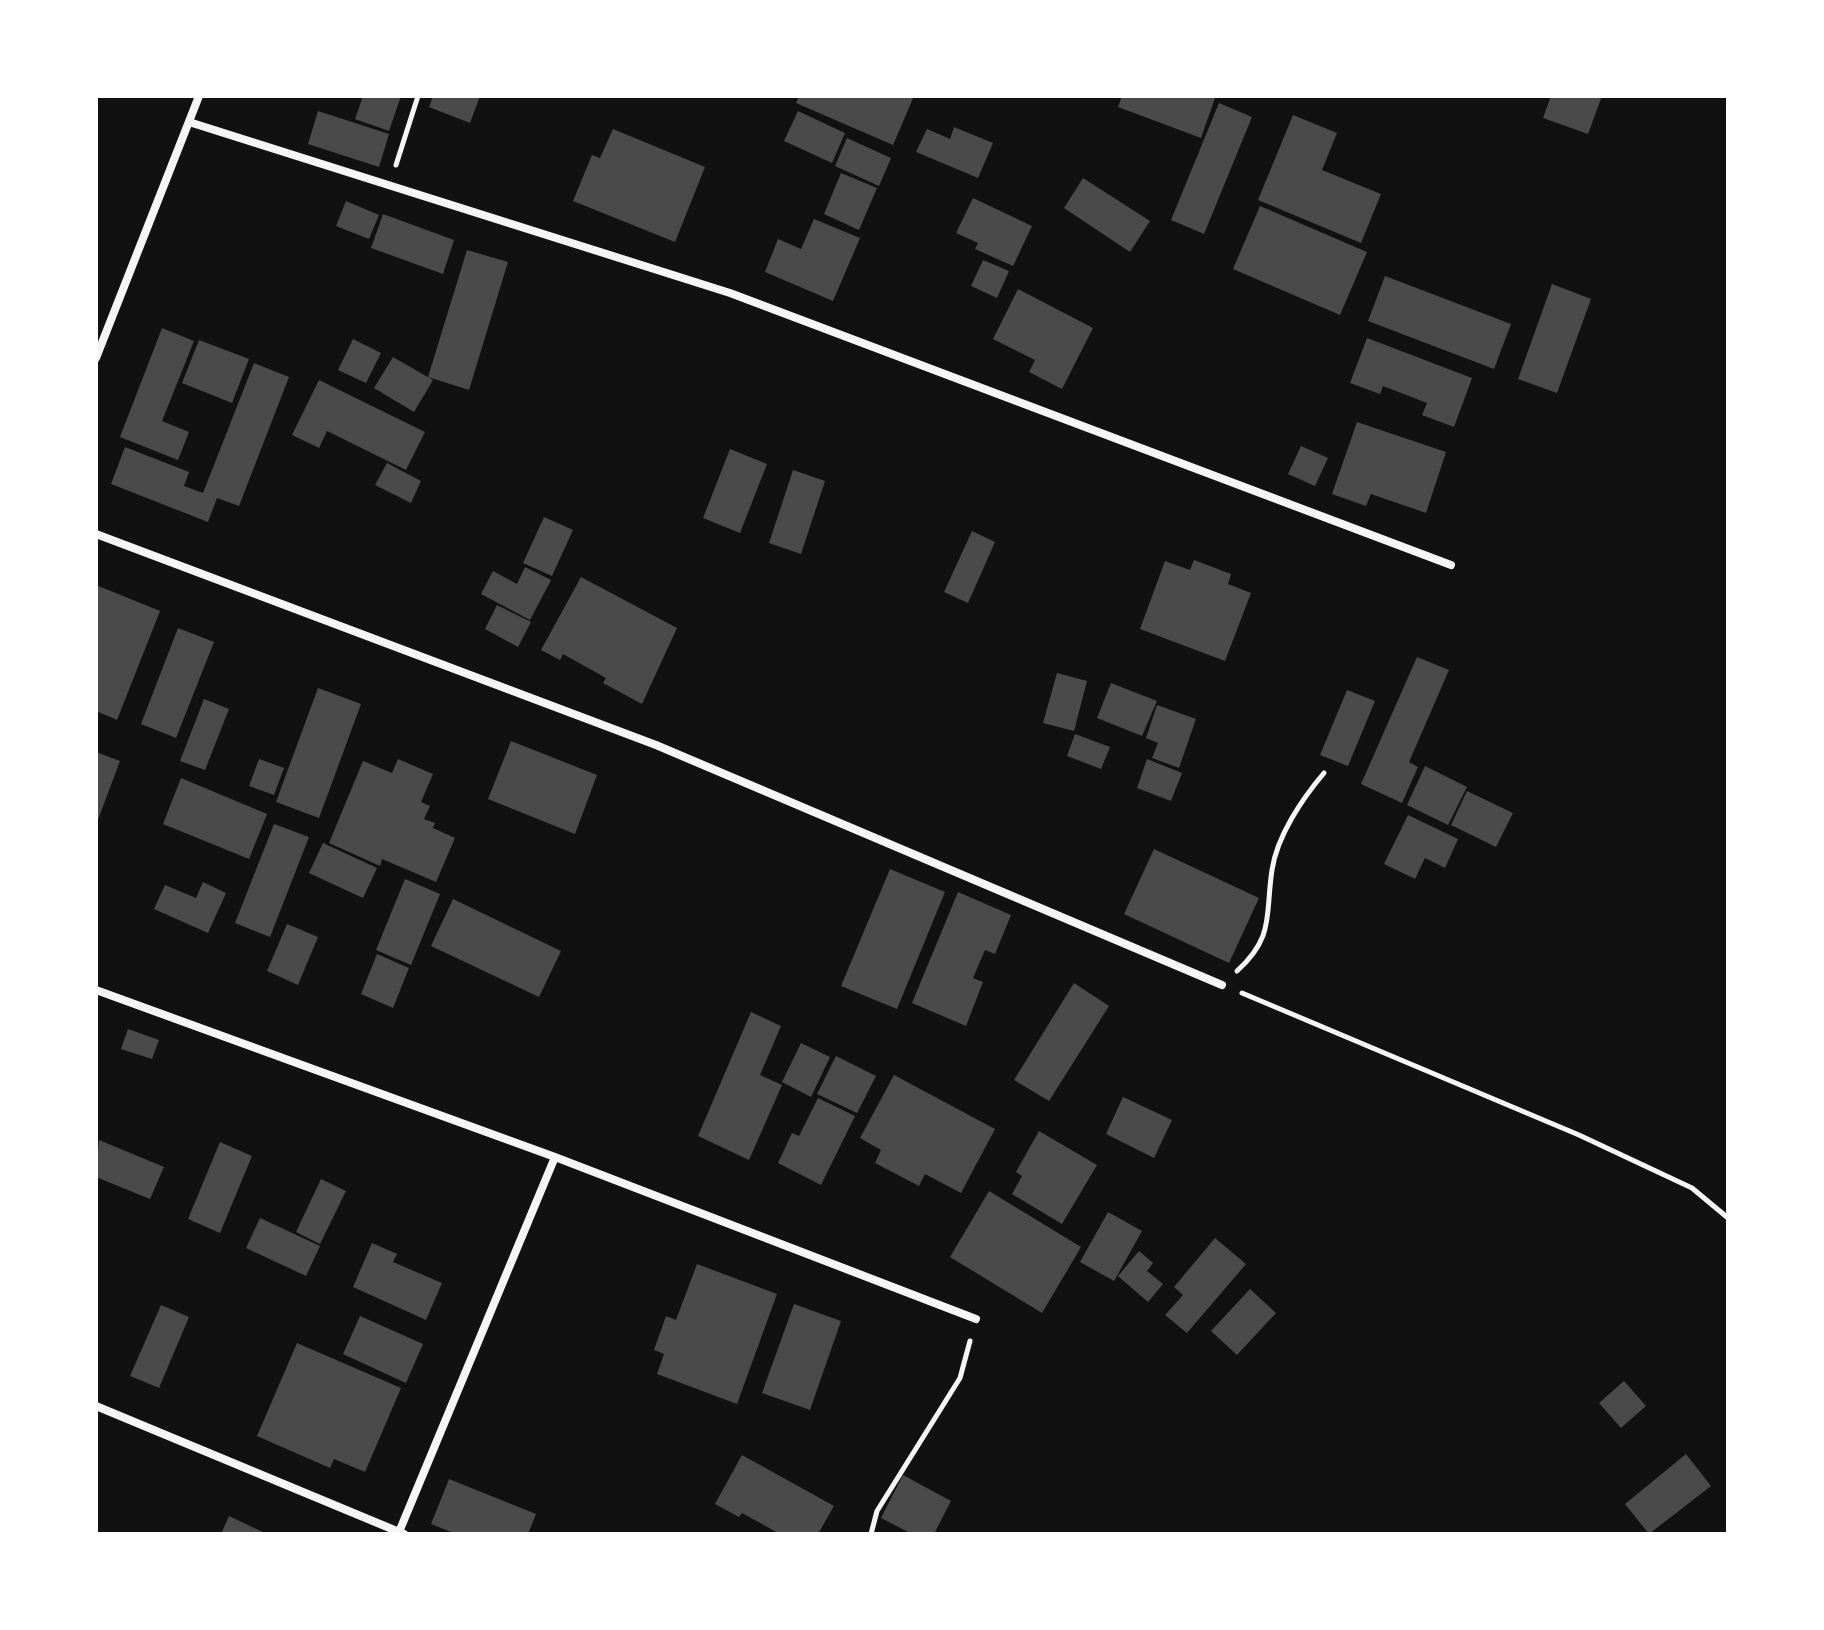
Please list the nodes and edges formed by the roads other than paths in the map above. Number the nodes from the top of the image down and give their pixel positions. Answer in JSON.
{"nodes":[{"id":1,"x":199,"y":96,"type":"edge"},
{"id":2,"x":189,"y":122,"type":"junction"},
{"id":3,"x":96,"y":358,"type":"edge"},
{"id":4,"x":96,"y":534,"type":"edge"},
{"id":5,"x":1451,"y":565,"type":"dead end"},
{"id":6,"x":1222,"y":985,"type":"road end"},
{"id":7,"x":96,"y":990,"type":"edge"},
{"id":8,"x":555,"y":1157,"type":"junction"},
{"id":9,"x":976,"y":1319,"type":"road end"},
{"id":10,"x":96,"y":1406,"type":"edge"},
{"id":11,"x":402,"y":1533,"type":"edge"}],
"edges":[{"from":1,"to":2,"type":"street"},
{"from":2,"to":3,"type":"street"},
{"from":2,"to":5,"type":"street"},
{"from":4,"to":6,"type":"street"},
{"from":7,"to":8,"type":"street"},
{"from":8,"to":9,"type":"street"},
{"from":8,"to":11,"type":"street"},
{"from":10,"to":11,"type":"street"}]}
